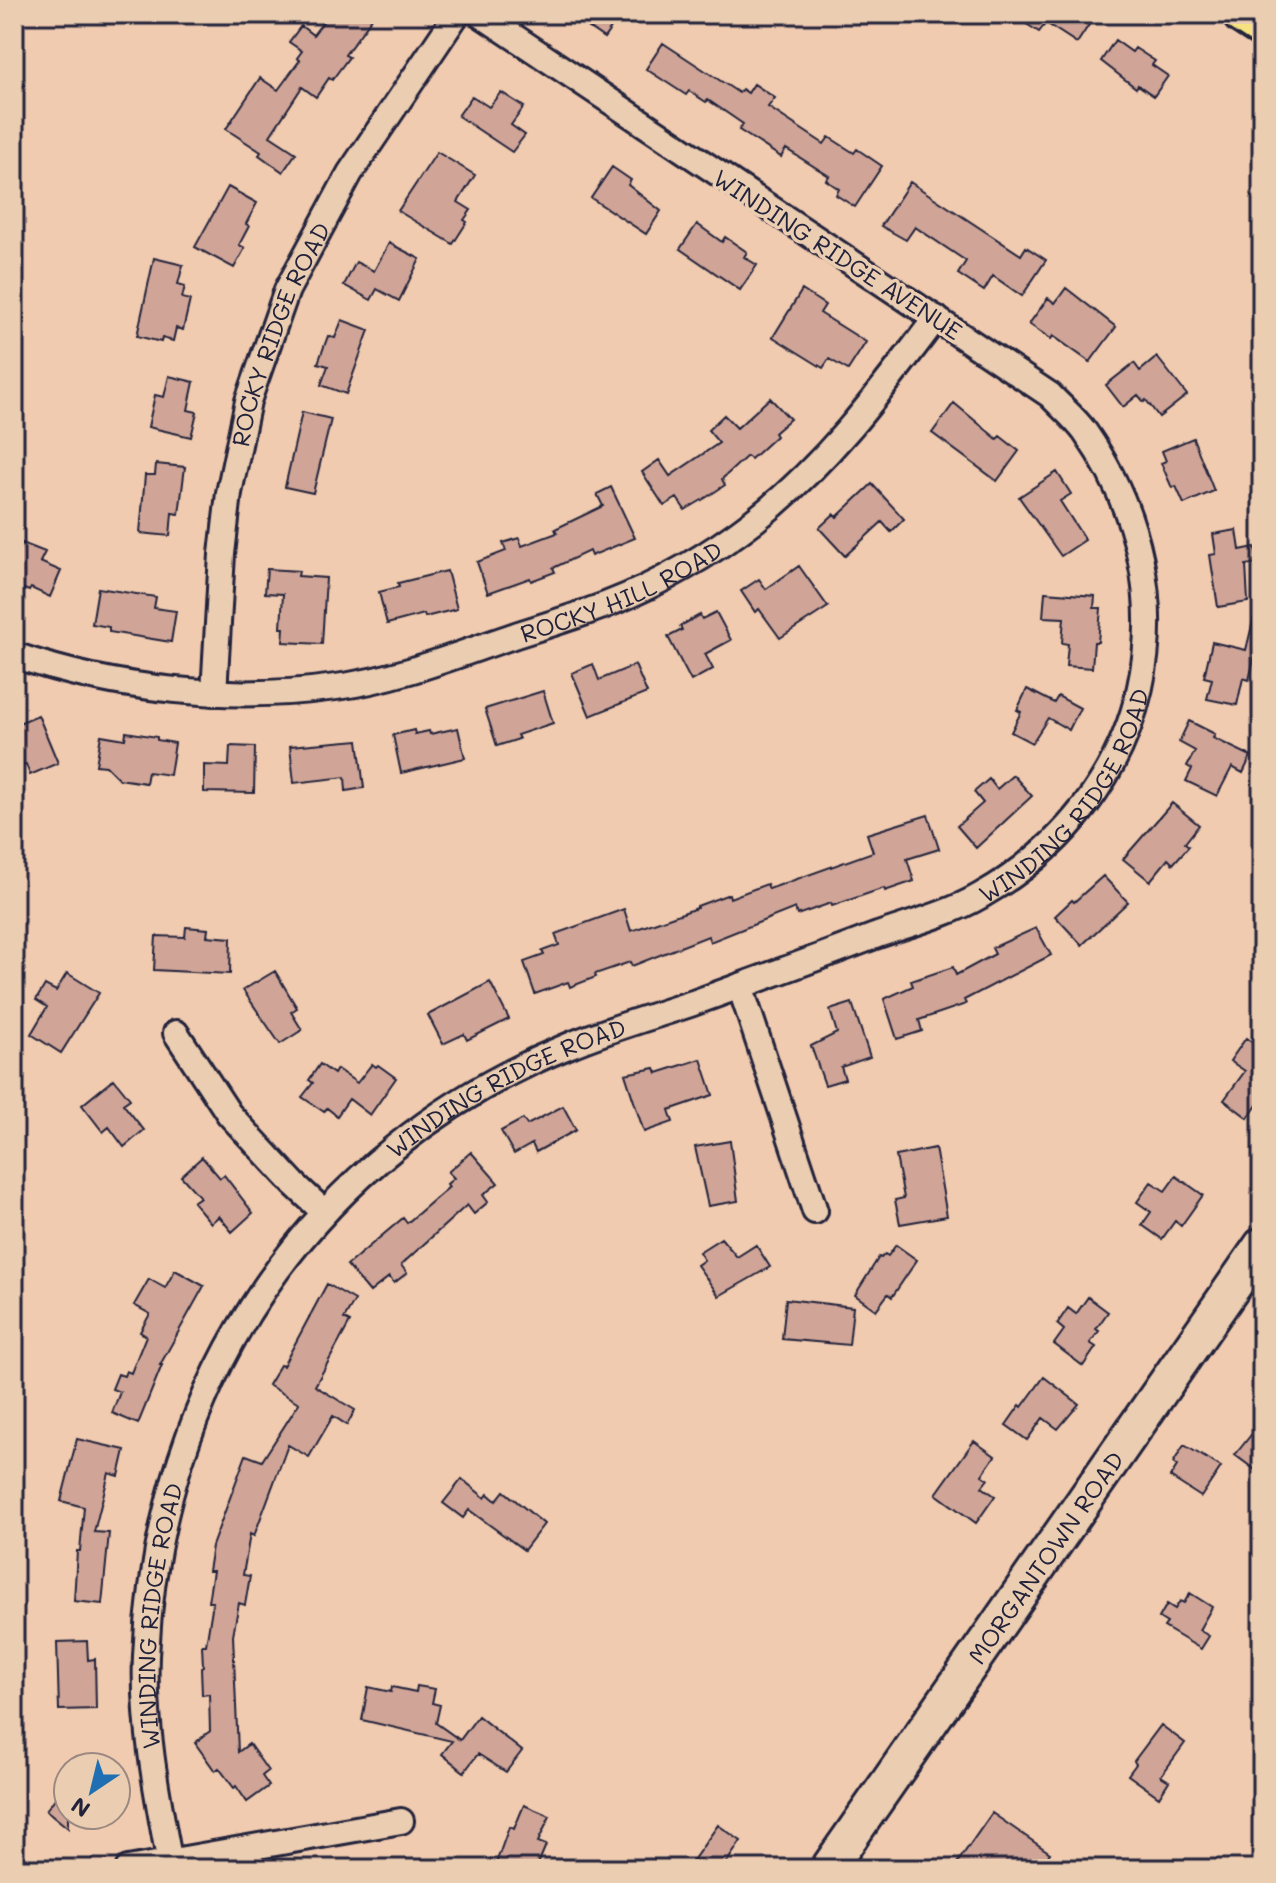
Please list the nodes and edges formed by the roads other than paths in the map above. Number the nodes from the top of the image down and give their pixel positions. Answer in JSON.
{"nodes":[{"id":1,"x":457,"y":14,"type":"edge"},
{"id":2,"x":480,"y":14,"type":"edge"},
{"id":3,"x":1242,"y":14,"type":"edge"},
{"id":4,"x":1262,"y":27,"type":"edge"},
{"id":5,"x":936,"y":318,"type":"junction"},
{"id":6,"x":1140,"y":545,"type":"joint"},
{"id":7,"x":14,"y":655,"type":"edge"},
{"id":8,"x":214,"y":693,"type":"junction"},
{"id":9,"x":740,"y":986,"type":"junction"},
{"id":10,"x":176,"y":1033,"type":"dead end"},
{"id":11,"x":815,"y":1211,"type":"dead end"},
{"id":12,"x":324,"y":1212,"type":"junction"},
{"id":13,"x":1262,"y":1245,"type":"edge"},
{"id":14,"x":401,"y":1821,"type":"dead end"},
{"id":15,"x":171,"y":1865,"type":"edge"},
{"id":16,"x":128,"y":1869,"type":"edge"},
{"id":17,"x":828,"y":1869,"type":"edge"}],
"edges":[{"from":1,"to":8,"type":"street","name":"ROCKY RIDGE ROAD"},
{"from":2,"to":5,"type":"street","name":"WINDING RIDGE AVENUE"},
{"from":3,"to":4,"type":"main road"},
{"from":5,"to":6,"type":"street","name":"WINDING RIDGE AVENUE"},
{"from":5,"to":8,"type":"street","name":"ROCKY HILL ROAD"},
{"from":6,"to":9,"type":"street","name":"WINDING RIDGE ROAD"},
{"from":7,"to":8,"type":"street","name":"ROCKY HILL ROAD"},
{"from":9,"to":11,"type":"street"},
{"from":9,"to":12,"type":"street","name":"WINDING RIDGE ROAD"},
{"from":10,"to":12,"type":"street"},
{"from":12,"to":15,"type":"street","name":"WINDING RIDGE ROAD"},
{"from":13,"to":17,"type":"main road","name":"MORGANTOWN ROAD"},
{"from":14,"to":15,"type":"street"},
{"from":15,"to":16,"type":"street"}]}
